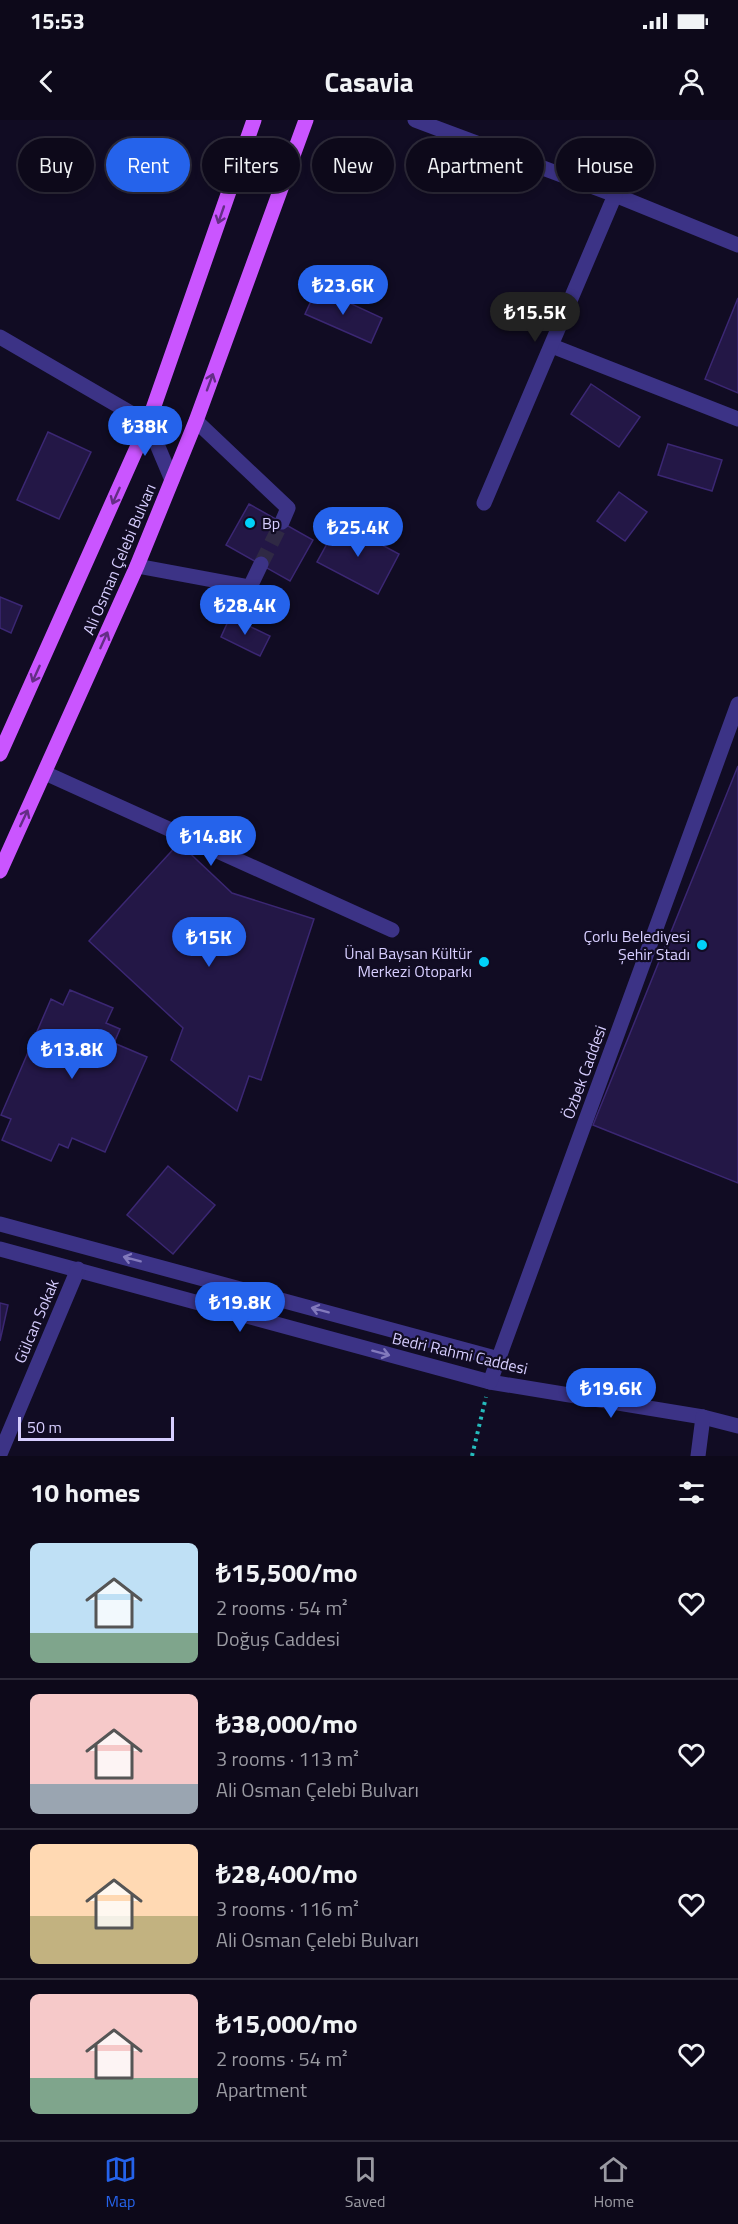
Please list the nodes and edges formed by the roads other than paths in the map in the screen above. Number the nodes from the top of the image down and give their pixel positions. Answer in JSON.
{"nodes":[{"id":1,"x":254,"y":120,"type":"edge"},
{"id":2,"x":306,"y":120,"type":"edge"},
{"id":3,"x":415,"y":120,"type":"edge"},
{"id":4,"x":615,"y":195,"type":"junction"},
{"id":5,"x":738,"y":245,"type":"edge"},
{"id":6,"x":0,"y":337,"type":"edge"},
{"id":7,"x":552,"y":346,"type":"junction"},
{"id":8,"x":738,"y":419,"type":"edge"},
{"id":9,"x":196,"y":421,"type":"junction"},
{"id":10,"x":148,"y":423,"type":"junction"},
{"id":11,"x":172,"y":480,"type":"junction"},
{"id":12,"x":484,"y":503,"type":"dead end"},
{"id":13,"x":282,"y":522,"type":"tunnel mouth"},
{"id":14,"x":261,"y":564,"type":"tunnel mouth"},
{"id":15,"x":137,"y":566,"type":"junction"},
{"id":16,"x":738,"y":704,"type":"edge"},
{"id":17,"x":0,"y":754,"type":"edge"},
{"id":18,"x":45,"y":773,"type":"junction"},
{"id":19,"x":0,"y":871,"type":"edge"},
{"id":20,"x":392,"y":930,"type":"dead end"},
{"id":21,"x":0,"y":1224,"type":"edge"},
{"id":22,"x":0,"y":1249,"type":"edge"},
{"id":23,"x":78,"y":1269,"type":"junction"},
{"id":24,"x":361,"y":1321,"type":"junction"},
{"id":25,"x":352,"y":1345,"type":"junction"},
{"id":26,"x":499,"y":1359,"type":"junction"},
{"id":27,"x":490,"y":1382,"type":"junction"},
{"id":28,"x":703,"y":1418,"type":"junction"},
{"id":29,"x":738,"y":1426,"type":"edge"},
{"id":30,"x":0,"y":1454,"type":"edge"},
{"id":31,"x":698,"y":1456,"type":"edge"}],
"edges":[{"from":1,"to":10,"type":"main road","name":"Ali Osman Çelebi Bulvarı","one_way":true},
{"from":9,"to":2,"type":"main road","name":"Ali Osman Çelebi Bulvarı","one_way":true},
{"from":3,"to":4,"type":"street"},
{"from":4,"to":5,"type":"street"},
{"from":4,"to":7,"type":"street"},
{"from":6,"to":10,"type":"street"},
{"from":7,"to":8,"type":"street"},
{"from":7,"to":12,"type":"street"},
{"from":9,"to":11,"type":"main road","name":"Ali Osman Çelebi Bulvarı"},
{"from":9,"to":13,"type":"street"},
{"from":10,"to":11,"type":"street"},
{"from":10,"to":17,"type":"main road","name":"Ali Osman Çelebi Bulvarı","one_way":true},
{"from":11,"to":15,"type":"main road","name":"Ali Osman Çelebi Bulvarı"},
{"from":14,"to":15,"type":"street"},
{"from":18,"to":15,"type":"main road","name":"Ali Osman Çelebi Bulvarı","one_way":true},
{"from":16,"to":26,"type":"street","name":"Özbek Caddesi"},
{"from":19,"to":18,"type":"main road","name":"Ali Osman Çelebi Bulvarı","one_way":true},
{"from":18,"to":20,"type":"street"},
{"from":24,"to":21,"type":"street","name":"Bedri Rahmi Caddesi","one_way":true},
{"from":22,"to":23,"type":"street","name":"Bedri Rahmi Caddesi"},
{"from":23,"to":25,"type":"street","name":"Bedri Rahmi Caddesi"},
{"from":23,"to":30,"type":"street","name":"Gülcan Sokak"},
{"from":24,"to":25,"type":"street"},
{"from":24,"to":26,"type":"street","name":"Bedri Rahmi Caddesi"},
{"from":25,"to":27,"type":"street","name":"Bedri Rahmi Caddesi","one_way":true},
{"from":26,"to":27,"type":"street","name":"Özbek Caddesi"},
{"from":27,"to":28,"type":"street","name":"Bedri Rahmi Caddesi"},
{"from":28,"to":29,"type":"street","name":"Bedri Rahmi Caddesi"},
{"from":28,"to":31,"type":"street"}]}
